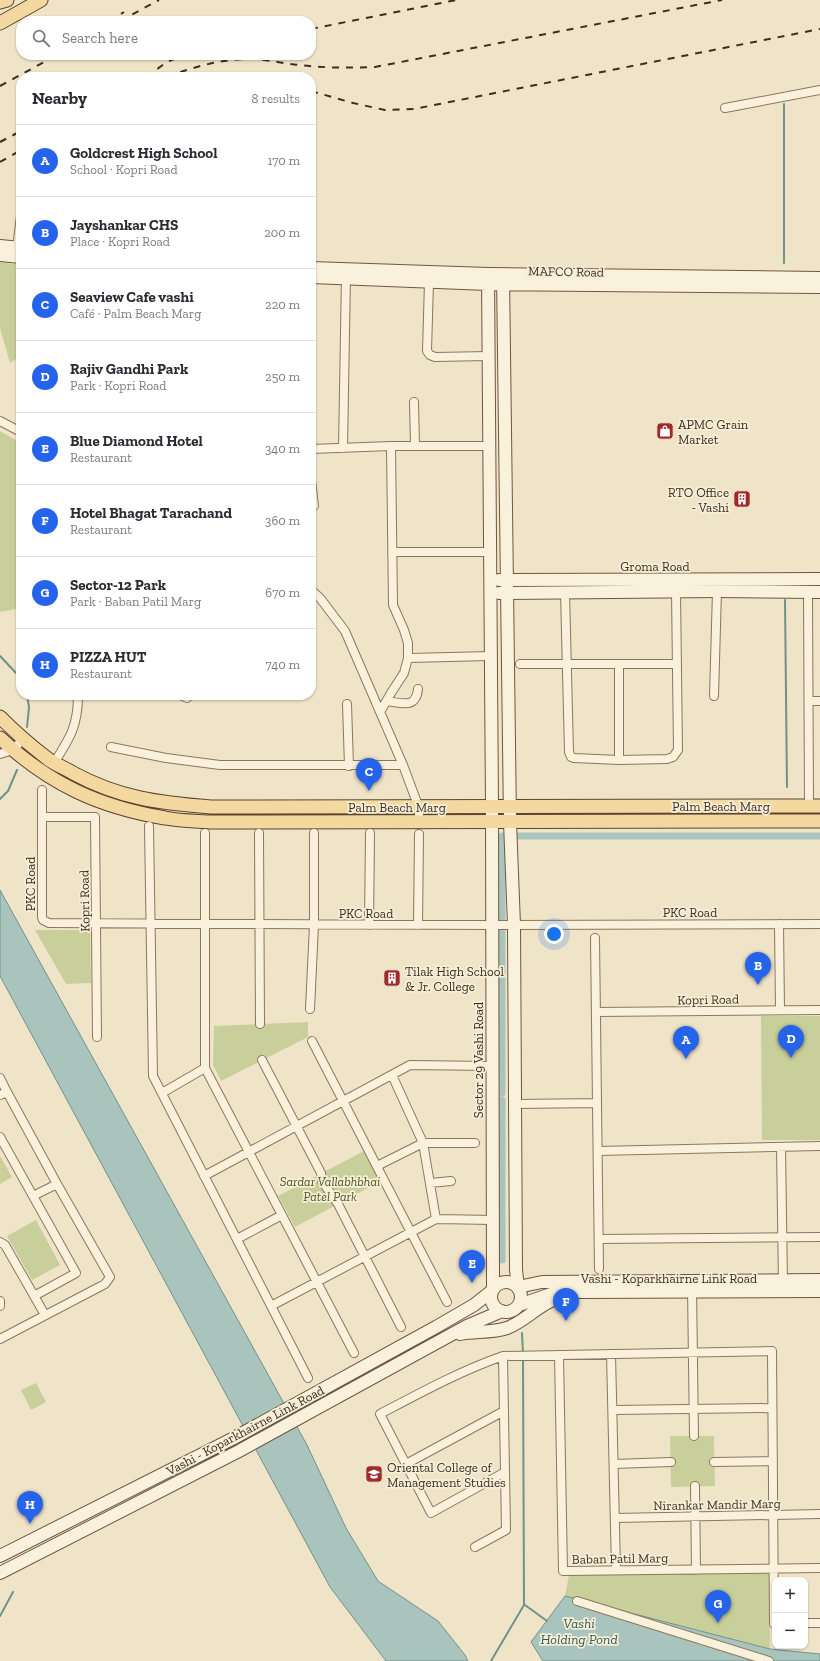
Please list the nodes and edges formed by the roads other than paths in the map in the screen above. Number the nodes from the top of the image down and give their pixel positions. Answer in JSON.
{"nodes":[{"id":1,"x":6,"y":0,"type":"edge"},
{"id":2,"x":36,"y":0,"type":"edge"},
{"id":3,"x":41,"y":0,"type":"edge"},
{"id":4,"x":0,"y":2,"type":"edge"},
{"id":5,"x":0,"y":14,"type":"edge"},
{"id":6,"x":0,"y":23,"type":"edge"},
{"id":7,"x":820,"y":90,"type":"edge"},
{"id":8,"x":724,"y":108,"type":"dead end"},
{"id":9,"x":0,"y":246,"type":"edge"},
{"id":10,"x":16,"y":250,"type":"edge"},
{"id":11,"x":16,"y":252,"type":"edge"},
{"id":12,"x":0,"y":255,"type":"edge"},
{"id":13,"x":316,"y":269,"type":"edge"},
{"id":14,"x":346,"y":275,"type":"junction"},
{"id":15,"x":316,"y":277,"type":"edge"},
{"id":16,"x":820,"y":278,"type":"edge"},
{"id":17,"x":488,"y":279,"type":"junction"},
{"id":18,"x":503,"y":279,"type":"junction"},
{"id":19,"x":429,"y":282,"type":"junction"},
{"id":20,"x":820,"y":287,"type":"edge"},
{"id":21,"x":489,"y":356,"type":"junction"},
{"id":22,"x":414,"y":402,"type":"dead end"},
{"id":23,"x":0,"y":421,"type":"edge"},
{"id":24,"x":16,"y":429,"type":"edge"},
{"id":25,"x":391,"y":446,"type":"junction"},
{"id":26,"x":415,"y":446,"type":"junction"},
{"id":27,"x":490,"y":446,"type":"junction"},
{"id":28,"x":343,"y":448,"type":"junction"},
{"id":29,"x":316,"y":449,"type":"edge"},
{"id":30,"x":392,"y":552,"type":"junction"},
{"id":31,"x":490,"y":552,"type":"junction"},
{"id":32,"x":820,"y":579,"type":"edge"},
{"id":33,"x":490,"y":580,"type":"junction"},
{"id":34,"x":507,"y":580,"type":"junction"},
{"id":35,"x":717,"y":591,"type":"junction"},
{"id":36,"x":565,"y":592,"type":"junction"},
{"id":37,"x":676,"y":592,"type":"junction"},
{"id":38,"x":814,"y":592,"type":"edge"},
{"id":39,"x":490,"y":593,"type":"junction"},
{"id":40,"x":507,"y":593,"type":"junction"},
{"id":41,"x":316,"y":594,"type":"edge"},
{"id":42,"x":491,"y":656,"type":"junction"},
{"id":43,"x":408,"y":658,"type":"junction"},
{"id":44,"x":520,"y":664,"type":"dead end"},
{"id":45,"x":676,"y":664,"type":"junction"},
{"id":46,"x":566,"y":665,"type":"junction"},
{"id":47,"x":619,"y":665,"type":"junction"},
{"id":48,"x":418,"y":689,"type":"dead end"},
{"id":49,"x":714,"y":696,"type":"dead end"},
{"id":50,"x":77,"y":700,"type":"edge"},
{"id":51,"x":387,"y":701,"type":"junction"},
{"id":52,"x":809,"y":701,"type":"junction"},
{"id":53,"x":820,"y":701,"type":"edge"},
{"id":54,"x":347,"y":704,"type":"dead end"},
{"id":55,"x":380,"y":712,"type":"junction"},
{"id":56,"x":0,"y":717,"type":"edge"},
{"id":57,"x":0,"y":738,"type":"edge"},
{"id":58,"x":23,"y":739,"type":"junction"},
{"id":59,"x":111,"y":747,"type":"dead end"},
{"id":60,"x":13,"y":750,"type":"junction"},
{"id":61,"x":0,"y":754,"type":"edge"},
{"id":62,"x":619,"y":760,"type":"junction"},
{"id":63,"x":54,"y":763,"type":"junction"},
{"id":64,"x":403,"y":765,"type":"junction"},
{"id":65,"x":349,"y":766,"type":"junction"},
{"id":66,"x":42,"y":790,"type":"dead end"},
{"id":67,"x":492,"y":806,"type":"junction"},
{"id":68,"x":510,"y":806,"type":"junction"},
{"id":69,"x":814,"y":806,"type":"edge"},
{"id":70,"x":419,"y":808,"type":"junction"},
{"id":71,"x":42,"y":817,"type":"junction"},
{"id":72,"x":820,"y":821,"type":"edge"},
{"id":73,"x":492,"y":822,"type":"junction"},
{"id":74,"x":510,"y":822,"type":"junction"},
{"id":75,"x":149,"y":826,"type":"dead end"},
{"id":76,"x":419,"y":828,"type":"junction"},
{"id":77,"x":205,"y":833,"type":"dead end"},
{"id":78,"x":259,"y":833,"type":"dead end"},
{"id":79,"x":314,"y":833,"type":"dead end"},
{"id":80,"x":370,"y":833,"type":"dead end"},
{"id":81,"x":96,"y":924,"type":"junction"},
{"id":82,"x":150,"y":924,"type":"junction"},
{"id":83,"x":205,"y":924,"type":"junction"},
{"id":84,"x":259,"y":924,"type":"junction"},
{"id":85,"x":314,"y":924,"type":"junction"},
{"id":86,"x":779,"y":924,"type":"junction"},
{"id":87,"x":820,"y":924,"type":"edge"},
{"id":88,"x":369,"y":925,"type":"junction"},
{"id":89,"x":418,"y":925,"type":"junction"},
{"id":90,"x":492,"y":925,"type":"junction"},
{"id":91,"x":514,"y":925,"type":"junction"},
{"id":92,"x":595,"y":938,"type":"dead end"},
{"id":93,"x":310,"y":1009,"type":"dead end"},
{"id":94,"x":780,"y":1010,"type":"junction"},
{"id":95,"x":820,"y":1010,"type":"edge"},
{"id":96,"x":596,"y":1012,"type":"junction"},
{"id":97,"x":260,"y":1024,"type":"dead end"},
{"id":98,"x":97,"y":1036,"type":"dead end"},
{"id":99,"x":312,"y":1041,"type":"dead end"},
{"id":100,"x":262,"y":1060,"type":"dead end"},
{"id":101,"x":492,"y":1066,"type":"junction"},
{"id":102,"x":205,"y":1068,"type":"junction"},
{"id":103,"x":392,"y":1075,"type":"junction"},
{"id":104,"x":0,"y":1078,"type":"edge"},
{"id":105,"x":4,"y":1093,"type":"edge"},
{"id":106,"x":162,"y":1093,"type":"junction"},
{"id":107,"x":343,"y":1101,"type":"junction"},
{"id":108,"x":597,"y":1103,"type":"junction"},
{"id":109,"x":516,"y":1104,"type":"junction"},
{"id":110,"x":297,"y":1126,"type":"junction"},
{"id":111,"x":0,"y":1137,"type":"edge"},
{"id":112,"x":423,"y":1143,"type":"junction"},
{"id":113,"x":474,"y":1143,"type":"dead end"},
{"id":114,"x":820,"y":1146,"type":"edge"},
{"id":115,"x":781,"y":1147,"type":"junction"},
{"id":116,"x":598,"y":1151,"type":"junction"},
{"id":117,"x":249,"y":1152,"type":"junction"},
{"id":118,"x":377,"y":1166,"type":"junction"},
{"id":119,"x":204,"y":1176,"type":"junction"},
{"id":120,"x":451,"y":1181,"type":"dead end"},
{"id":121,"x":430,"y":1183,"type":"junction"},
{"id":122,"x":56,"y":1184,"type":"junction"},
{"id":123,"x":33,"y":1196,"type":"junction"},
{"id":124,"x":282,"y":1215,"type":"junction"},
{"id":125,"x":436,"y":1219,"type":"junction"},
{"id":126,"x":493,"y":1220,"type":"junction"},
{"id":127,"x":411,"y":1232,"type":"junction"},
{"id":128,"x":820,"y":1237,"type":"edge"},
{"id":129,"x":782,"y":1238,"type":"junction"},
{"id":130,"x":599,"y":1239,"type":"junction"},
{"id":131,"x":237,"y":1240,"type":"junction"},
{"id":132,"x":0,"y":1242,"type":"edge"},
{"id":133,"x":365,"y":1256,"type":"junction"},
{"id":134,"x":599,"y":1269,"type":"dead end"},
{"id":135,"x":820,"y":1280,"type":"edge"},
{"id":136,"x":317,"y":1282,"type":"junction"},
{"id":137,"x":692,"y":1286,"type":"junction"},
{"id":138,"x":783,"y":1286,"type":"junction"},
{"id":139,"x":518,"y":1287,"type":"junction"},
{"id":140,"x":492,"y":1290,"type":"junction"},
{"id":141,"x":820,"y":1291,"type":"edge"},
{"id":142,"x":577,"y":1292,"type":"junction"},
{"id":143,"x":34,"y":1296,"type":"junction"},
{"id":144,"x":0,"y":1301,"type":"edge"},
{"id":145,"x":447,"y":1302,"type":"dead end"},
{"id":146,"x":519,"y":1305,"type":"junction"},
{"id":147,"x":0,"y":1306,"type":"edge"},
{"id":148,"x":271,"y":1306,"type":"junction"},
{"id":149,"x":502,"y":1311,"type":"junction"},
{"id":150,"x":45,"y":1315,"type":"junction"},
{"id":151,"x":401,"y":1327,"type":"dead end"},
{"id":152,"x":0,"y":1339,"type":"edge"},
{"id":153,"x":443,"y":1340,"type":"junction"},
{"id":154,"x":354,"y":1353,"type":"dead end"},
{"id":155,"x":693,"y":1353,"type":"junction"},
{"id":156,"x":612,"y":1354,"type":"junction"},
{"id":157,"x":559,"y":1355,"type":"junction"},
{"id":158,"x":503,"y":1356,"type":"junction"},
{"id":159,"x":308,"y":1378,"type":"dead end"},
{"id":160,"x":772,"y":1408,"type":"junction"},
{"id":161,"x":694,"y":1409,"type":"junction"},
{"id":162,"x":613,"y":1410,"type":"junction"},
{"id":163,"x":504,"y":1411,"type":"junction"},
{"id":164,"x":694,"y":1436,"type":"dead end"},
{"id":165,"x":773,"y":1461,"type":"junction"},
{"id":166,"x":671,"y":1462,"type":"dead end"},
{"id":167,"x":714,"y":1462,"type":"dead end"},
{"id":168,"x":406,"y":1464,"type":"junction"},
{"id":169,"x":614,"y":1464,"type":"junction"},
{"id":170,"x":505,"y":1472,"type":"junction"},
{"id":171,"x":695,"y":1486,"type":"dead end"},
{"id":172,"x":820,"y":1514,"type":"edge"},
{"id":173,"x":773,"y":1515,"type":"junction"},
{"id":174,"x":695,"y":1516,"type":"junction"},
{"id":175,"x":615,"y":1518,"type":"junction"},
{"id":176,"x":475,"y":1546,"type":"dead end"},
{"id":177,"x":0,"y":1556,"type":"edge"},
{"id":178,"x":820,"y":1568,"type":"edge"},
{"id":179,"x":773,"y":1569,"type":"junction"},
{"id":180,"x":616,"y":1570,"type":"junction"},
{"id":181,"x":696,"y":1570,"type":"junction"},
{"id":182,"x":0,"y":1573,"type":"edge"},
{"id":183,"x":577,"y":1601,"type":"dead end"},
{"id":184,"x":774,"y":1613,"type":"edge"},
{"id":185,"x":820,"y":1623,"type":"edge"},
{"id":186,"x":808,"y":1624,"type":"edge"},
{"id":187,"x":769,"y":1661,"type":"edge"}],
"edges":[{"from":1,"to":4,"type":"main road"},
{"from":2,"to":5,"type":"main road"},
{"from":3,"to":6,"type":"main road"},
{"from":7,"to":8,"type":"street"},
{"from":9,"to":10,"type":"main road"},
{"from":11,"to":12,"type":"main road"},
{"from":13,"to":14,"type":"main road","name":"MAFCO Road"},
{"from":14,"to":15,"type":"main road","name":"MAFCO Road"},
{"from":14,"to":17,"type":"main road","name":"MAFCO Road"},
{"from":14,"to":19,"type":"main road","name":"MAFCO Road"},
{"from":14,"to":28,"type":"street"},
{"from":16,"to":18,"type":"main road","name":"MAFCO Road"},
{"from":17,"to":18,"type":"main road","name":"MAFCO Road"},
{"from":17,"to":19,"type":"main road","name":"MAFCO Road"},
{"from":17,"to":21,"type":"main road","name":"Sector 29 Vashi Road"},
{"from":18,"to":20,"type":"main road","name":"MAFCO Road"},
{"from":18,"to":34,"type":"main road"},
{"from":19,"to":21,"type":"street"},
{"from":21,"to":27,"type":"main road","name":"Sector 29 Vashi Road"},
{"from":22,"to":26,"type":"street"},
{"from":23,"to":24,"type":"street"},
{"from":25,"to":26,"type":"street"},
{"from":25,"to":28,"type":"street"},
{"from":25,"to":30,"type":"street"},
{"from":26,"to":27,"type":"street"},
{"from":27,"to":31,"type":"main road","name":"Sector 29 Vashi Road"},
{"from":28,"to":29,"type":"street"},
{"from":30,"to":31,"type":"street"},
{"from":30,"to":43,"type":"street"},
{"from":31,"to":33,"type":"main road","name":"Sector 29 Vashi Road"},
{"from":32,"to":34,"type":"main road","name":"Groma Road"},
{"from":33,"to":34,"type":"main road","name":"Groma Road"},
{"from":33,"to":39,"type":"main road","name":"Sector 29 Vashi Road"},
{"from":34,"to":40,"type":"main road"},
{"from":35,"to":37,"type":"main road","name":"Groma Road"},
{"from":35,"to":38,"type":"main road","name":"Groma Road"},
{"from":35,"to":49,"type":"street"},
{"from":36,"to":37,"type":"main road","name":"Groma Road"},
{"from":36,"to":40,"type":"main road","name":"Groma Road"},
{"from":36,"to":46,"type":"street"},
{"from":37,"to":45,"type":"street"},
{"from":38,"to":52,"type":"street"},
{"from":39,"to":40,"type":"main road","name":"Groma Road"},
{"from":39,"to":42,"type":"main road","name":"Sector 29 Vashi Road"},
{"from":40,"to":68,"type":"main road"},
{"from":41,"to":55,"type":"street"},
{"from":42,"to":43,"type":"street"},
{"from":42,"to":67,"type":"main road","name":"Sector 29 Vashi Road"},
{"from":43,"to":51,"type":"street"},
{"from":44,"to":46,"type":"street"},
{"from":45,"to":47,"type":"street"},
{"from":45,"to":62,"type":"street"},
{"from":46,"to":47,"type":"street"},
{"from":46,"to":62,"type":"street"},
{"from":47,"to":62,"type":"street"},
{"from":48,"to":51,"type":"street"},
{"from":50,"to":63,"type":"street"},
{"from":51,"to":55,"type":"street"},
{"from":52,"to":53,"type":"street"},
{"from":52,"to":69,"type":"street"},
{"from":54,"to":65,"type":"street"},
{"from":55,"to":64,"type":"street"},
{"from":56,"to":58,"type":"main road","name":"Palm Beach Marg"},
{"from":57,"to":60,"type":"main road","name":"Palm Beach Marg"},
{"from":58,"to":60,"type":"street"},
{"from":58,"to":63,"type":"main road","name":"Palm Beach Marg"},
{"from":59,"to":65,"type":"street"},
{"from":60,"to":61,"type":"street"},
{"from":60,"to":76,"type":"main road","name":"Palm Beach Marg"},
{"from":63,"to":70,"type":"main road","name":"Palm Beach Marg"},
{"from":64,"to":65,"type":"street"},
{"from":64,"to":70,"type":"street"},
{"from":66,"to":71,"type":"street","name":"PKC Road"},
{"from":67,"to":68,"type":"main road","name":"Palm Beach Marg"},
{"from":67,"to":70,"type":"main road","name":"Palm Beach Marg"},
{"from":67,"to":73,"type":"main road","name":"Sector 29 Vashi Road"},
{"from":68,"to":69,"type":"main road","name":"Palm Beach Marg"},
{"from":68,"to":74,"type":"main road"},
{"from":70,"to":76,"type":"street"},
{"from":71,"to":81,"type":"street","name":"PKC Road"},
{"from":71,"to":81,"type":"street","name":"Kopri Road"},
{"from":72,"to":74,"type":"main road","name":"Palm Beach Marg"},
{"from":73,"to":74,"type":"main road","name":"Palm Beach Marg"},
{"from":73,"to":76,"type":"main road","name":"Palm Beach Marg"},
{"from":73,"to":90,"type":"main road","name":"Sector 29 Vashi Road"},
{"from":74,"to":91,"type":"main road"},
{"from":75,"to":82,"type":"street"},
{"from":76,"to":89,"type":"street"},
{"from":77,"to":83,"type":"street"},
{"from":78,"to":84,"type":"street"},
{"from":79,"to":85,"type":"street"},
{"from":80,"to":88,"type":"street"},
{"from":81,"to":82,"type":"street","name":"PKC Road"},
{"from":81,"to":98,"type":"street","name":"Kopri Road"},
{"from":82,"to":83,"type":"street","name":"PKC Road"},
{"from":82,"to":106,"type":"street"},
{"from":83,"to":84,"type":"street","name":"PKC Road"},
{"from":83,"to":102,"type":"street"},
{"from":84,"to":85,"type":"street","name":"PKC Road"},
{"from":84,"to":97,"type":"street"},
{"from":85,"to":88,"type":"street","name":"PKC Road"},
{"from":85,"to":93,"type":"street"},
{"from":86,"to":87,"type":"street","name":"PKC Road"},
{"from":86,"to":91,"type":"street","name":"PKC Road"},
{"from":86,"to":94,"type":"street"},
{"from":88,"to":89,"type":"street","name":"PKC Road"},
{"from":89,"to":90,"type":"street","name":"PKC Road"},
{"from":90,"to":91,"type":"street","name":"PKC Road"},
{"from":90,"to":101,"type":"main road","name":"Sector 29 Vashi Road"},
{"from":91,"to":109,"type":"main road"},
{"from":92,"to":96,"type":"street"},
{"from":94,"to":95,"type":"street","name":"Kopri Road"},
{"from":94,"to":96,"type":"street","name":"Kopri Road"},
{"from":96,"to":108,"type":"street"},
{"from":99,"to":107,"type":"street"},
{"from":100,"to":110,"type":"street"},
{"from":101,"to":103,"type":"street"},
{"from":101,"to":126,"type":"main road","name":"Sector 29 Vashi Road"},
{"from":102,"to":106,"type":"street"},
{"from":102,"to":117,"type":"street"},
{"from":103,"to":107,"type":"street"},
{"from":103,"to":112,"type":"street"},
{"from":104,"to":105,"type":"street"},
{"from":105,"to":122,"type":"street"},
{"from":106,"to":119,"type":"street"},
{"from":107,"to":110,"type":"street"},
{"from":107,"to":118,"type":"street"},
{"from":108,"to":109,"type":"street"},
{"from":108,"to":116,"type":"street"},
{"from":109,"to":139,"type":"main road"},
{"from":110,"to":117,"type":"street"},
{"from":110,"to":133,"type":"street"},
{"from":111,"to":123,"type":"street"},
{"from":112,"to":113,"type":"street"},
{"from":112,"to":118,"type":"street"},
{"from":112,"to":121,"type":"street"},
{"from":114,"to":115,"type":"street"},
{"from":115,"to":116,"type":"street"},
{"from":115,"to":129,"type":"street"},
{"from":116,"to":130,"type":"street"},
{"from":117,"to":119,"type":"street"},
{"from":117,"to":124,"type":"street"},
{"from":118,"to":127,"type":"street"},
{"from":119,"to":131,"type":"street"},
{"from":120,"to":121,"type":"street"},
{"from":121,"to":125,"type":"street"},
{"from":122,"to":123,"type":"street"},
{"from":122,"to":150,"type":"street"},
{"from":123,"to":143,"type":"street"},
{"from":124,"to":131,"type":"street"},
{"from":124,"to":136,"type":"street"},
{"from":125,"to":126,"type":"street"},
{"from":125,"to":127,"type":"street"},
{"from":126,"to":140,"type":"main road","name":"Sector 29 Vashi Road"},
{"from":127,"to":133,"type":"street"},
{"from":127,"to":145,"type":"street"},
{"from":128,"to":129,"type":"street"},
{"from":129,"to":130,"type":"street"},
{"from":129,"to":138,"type":"street"},
{"from":130,"to":134,"type":"street"},
{"from":131,"to":148,"type":"street"},
{"from":132,"to":143,"type":"street"},
{"from":133,"to":136,"type":"street"},
{"from":133,"to":151,"type":"street"},
{"from":135,"to":138,"type":"main road","name":"Vashi - Koparkhairne Link Road"},
{"from":136,"to":148,"type":"street"},
{"from":136,"to":154,"type":"street"},
{"from":137,"to":138,"type":"main road","name":"Vashi - Koparkhairne Link Road"},
{"from":137,"to":139,"type":"main road","name":"Vashi - Koparkhairne Link Road"},
{"from":137,"to":142,"type":"main road","name":"Vashi - Koparkhairne Link Road"},
{"from":137,"to":155,"type":"street"},
{"from":138,"to":141,"type":"main road","name":"Vashi - Koparkhairne Link Road"},
{"from":139,"to":140,"type":"main road"},
{"from":139,"to":146,"type":"main road"},
{"from":140,"to":149,"type":"main road"},
{"from":140,"to":177,"type":"main road","name":"Vashi - Koparkhairne Link Road"},
{"from":142,"to":146,"type":"main road","name":"Vashi - Koparkhairne Link Road"},
{"from":142,"to":153,"type":"main road"},
{"from":143,"to":150,"type":"street"},
{"from":144,"to":147,"type":"street"},
{"from":146,"to":149,"type":"main road"},
{"from":148,"to":159,"type":"street"},
{"from":149,"to":153,"type":"main road","name":"Vashi - Koparkhairne Link Road"},
{"from":150,"to":152,"type":"street"},
{"from":153,"to":182,"type":"main road","name":"Vashi - Koparkhairne Link Road"},
{"from":155,"to":156,"type":"street"},
{"from":155,"to":160,"type":"street"},
{"from":155,"to":161,"type":"street"},
{"from":156,"to":157,"type":"street"},
{"from":156,"to":162,"type":"street"},
{"from":157,"to":158,"type":"street"},
{"from":157,"to":180,"type":"street","name":"Baban Patil Marg"},
{"from":158,"to":163,"type":"street"},
{"from":158,"to":168,"type":"street"},
{"from":160,"to":161,"type":"street"},
{"from":160,"to":165,"type":"street"},
{"from":161,"to":162,"type":"street"},
{"from":161,"to":164,"type":"street"},
{"from":162,"to":169,"type":"street"},
{"from":163,"to":168,"type":"street"},
{"from":163,"to":170,"type":"street"},
{"from":165,"to":167,"type":"street"},
{"from":165,"to":173,"type":"street"},
{"from":166,"to":169,"type":"street"},
{"from":168,"to":170,"type":"street"},
{"from":169,"to":175,"type":"street"},
{"from":170,"to":176,"type":"street"},
{"from":171,"to":174,"type":"street"},
{"from":172,"to":173,"type":"street","name":"Nirankar Mandir Marg"},
{"from":173,"to":174,"type":"street","name":"Nirankar Mandir Marg"},
{"from":173,"to":179,"type":"street"},
{"from":174,"to":175,"type":"street","name":"Nirankar Mandir Marg"},
{"from":174,"to":181,"type":"street"},
{"from":175,"to":180,"type":"street"},
{"from":178,"to":179,"type":"street","name":"Baban Patil Marg"},
{"from":179,"to":181,"type":"street","name":"Baban Patil Marg"},
{"from":179,"to":184,"type":"street"},
{"from":180,"to":181,"type":"street","name":"Baban Patil Marg"},
{"from":183,"to":187,"type":"street"},
{"from":185,"to":186,"type":"street"}]}
